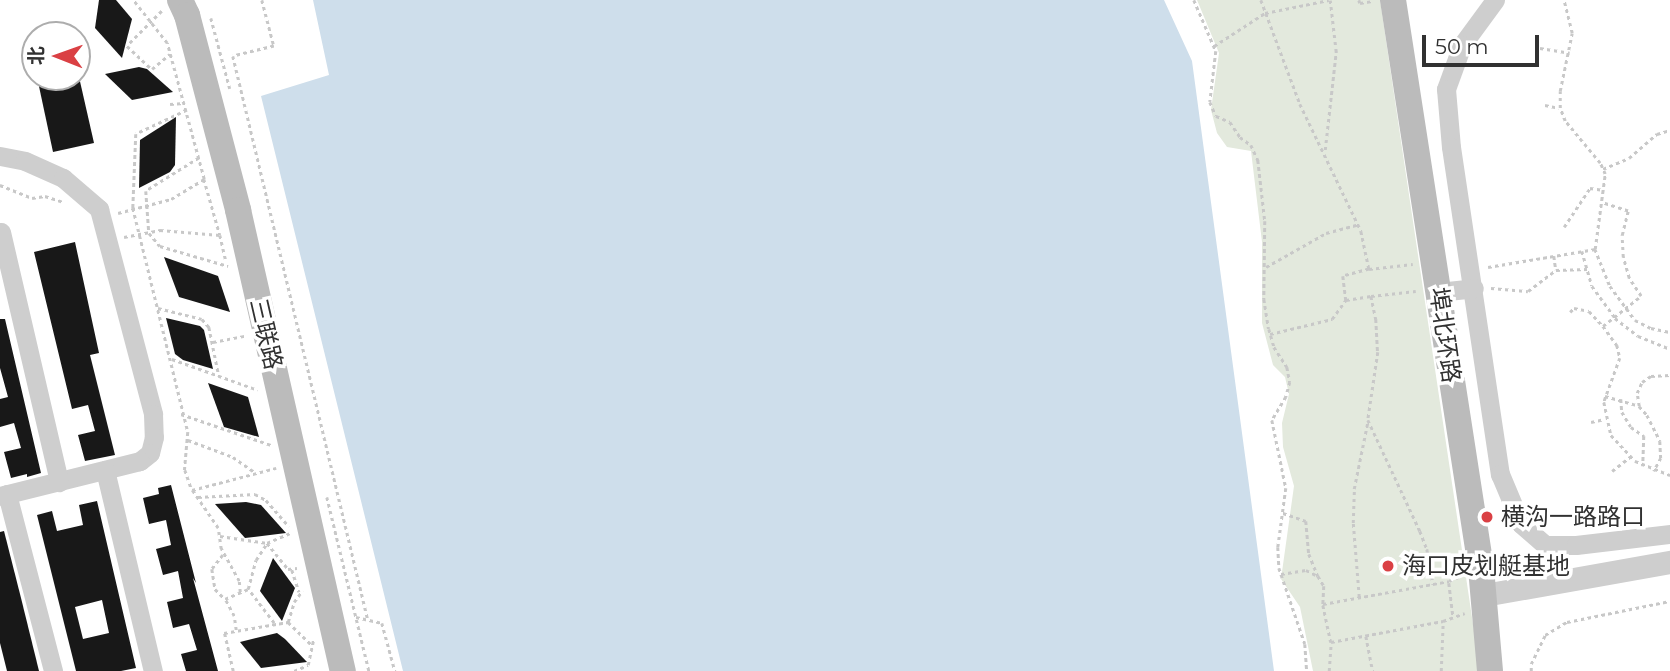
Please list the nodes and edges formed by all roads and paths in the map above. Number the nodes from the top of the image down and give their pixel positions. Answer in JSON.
{"nodes":[{"id":1,"x":133,"y":0,"type":"edge"},
{"id":2,"x":180,"y":0,"type":"edge"},
{"id":3,"x":262,"y":0,"type":"edge"},
{"id":4,"x":1194,"y":0,"type":"edge"},
{"id":5,"x":1261,"y":0,"type":"edge"},
{"id":6,"x":1330,"y":0,"type":"edge"},
{"id":7,"x":1359,"y":0,"type":"edge"},
{"id":8,"x":1375,"y":0,"type":"edge"},
{"id":9,"x":1393,"y":0,"type":"edge"},
{"id":10,"x":1495,"y":0,"type":"edge"},
{"id":11,"x":1563,"y":0,"type":"edge"},
{"id":12,"x":1265,"y":13,"type":"junction"},
{"id":13,"x":150,"y":20,"type":"junction"},
{"id":14,"x":1214,"y":46,"type":"junction"},
{"id":15,"x":1540,"y":48,"type":"dead end"},
{"id":16,"x":1570,"y":53,"type":"junction"},
{"id":17,"x":170,"y":54,"type":"junction"},
{"id":18,"x":185,"y":103,"type":"junction"},
{"id":19,"x":170,"y":104,"type":"dead end"},
{"id":20,"x":1545,"y":105,"type":"dead end"},
{"id":21,"x":1560,"y":108,"type":"junction"},
{"id":22,"x":187,"y":110,"type":"junction"},
{"id":23,"x":1670,"y":130,"type":"edge"},
{"id":24,"x":1324,"y":152,"type":"junction"},
{"id":25,"x":0,"y":156,"type":"edge"},
{"id":26,"x":199,"y":158,"type":"junction"},
{"id":27,"x":1603,"y":169,"type":"junction"},
{"id":28,"x":204,"y":179,"type":"junction"},
{"id":29,"x":0,"y":184,"type":"edge"},
{"id":30,"x":1604,"y":190,"type":"junction"},
{"id":31,"x":1602,"y":202,"type":"junction"},
{"id":32,"x":69,"y":204,"type":"dead end"},
{"id":33,"x":146,"y":204,"type":"junction"},
{"id":34,"x":133,"y":208,"type":"junction"},
{"id":35,"x":102,"y":218,"type":"junction"},
{"id":36,"x":1359,"y":224,"type":"junction"},
{"id":37,"x":1564,"y":227,"type":"dead end"},
{"id":38,"x":1,"y":232,"type":"edge"},
{"id":39,"x":149,"y":233,"type":"junction"},
{"id":40,"x":140,"y":235,"type":"junction"},
{"id":41,"x":220,"y":235,"type":"junction"},
{"id":42,"x":107,"y":239,"type":"junction"},
{"id":43,"x":1595,"y":249,"type":"junction"},
{"id":44,"x":1582,"y":251,"type":"junction"},
{"id":45,"x":1554,"y":256,"type":"junction"},
{"id":46,"x":1413,"y":264,"type":"dead end"},
{"id":47,"x":228,"y":266,"type":"junction"},
{"id":48,"x":1265,"y":267,"type":"junction"},
{"id":49,"x":1369,"y":269,"type":"junction"},
{"id":50,"x":1587,"y":269,"type":"junction"},
{"id":51,"x":1556,"y":270,"type":"junction"},
{"id":52,"x":230,"y":277,"type":"dead end"},
{"id":53,"x":1472,"y":280,"type":"junction"},
{"id":54,"x":1427,"y":291,"type":"junction"},
{"id":55,"x":1371,"y":296,"type":"junction"},
{"id":56,"x":1346,"y":300,"type":"junction"},
{"id":57,"x":158,"y":308,"type":"junction"},
{"id":58,"x":1626,"y":308,"type":"junction"},
{"id":59,"x":1570,"y":312,"type":"dead end"},
{"id":60,"x":1615,"y":318,"type":"junction"},
{"id":61,"x":242,"y":324,"type":"dead end"},
{"id":62,"x":1603,"y":326,"type":"junction"},
{"id":63,"x":1670,"y":332,"type":"edge"},
{"id":64,"x":1270,"y":334,"type":"junction"},
{"id":65,"x":213,"y":342,"type":"junction"},
{"id":66,"x":1670,"y":349,"type":"edge"},
{"id":67,"x":172,"y":359,"type":"junction"},
{"id":68,"x":1670,"y":375,"type":"edge"},
{"id":69,"x":219,"y":376,"type":"junction"},
{"id":70,"x":255,"y":377,"type":"dead end"},
{"id":71,"x":258,"y":390,"type":"junction"},
{"id":72,"x":1605,"y":396,"type":"junction"},
{"id":73,"x":1621,"y":399,"type":"junction"},
{"id":74,"x":260,"y":400,"type":"dead end"},
{"id":75,"x":1639,"y":406,"type":"junction"},
{"id":76,"x":181,"y":414,"type":"junction"},
{"id":77,"x":1606,"y":419,"type":"junction"},
{"id":78,"x":1368,"y":420,"type":"junction"},
{"id":79,"x":1591,"y":422,"type":"dead end"},
{"id":80,"x":1654,"y":430,"type":"junction"},
{"id":81,"x":268,"y":433,"type":"dead end"},
{"id":82,"x":1644,"y":436,"type":"junction"},
{"id":83,"x":188,"y":440,"type":"junction"},
{"id":84,"x":274,"y":457,"type":"dead end"},
{"id":85,"x":1630,"y":457,"type":"junction"},
{"id":86,"x":1643,"y":466,"type":"junction"},
{"id":87,"x":105,"y":470,"type":"junction"},
{"id":88,"x":1612,"y":471,"type":"dead end"},
{"id":89,"x":1654,"y":471,"type":"junction"},
{"id":90,"x":256,"y":473,"type":"junction"},
{"id":91,"x":1670,"y":475,"type":"edge"},
{"id":92,"x":59,"y":482,"type":"junction"},
{"id":93,"x":192,"y":490,"type":"junction"},
{"id":94,"x":4,"y":495,"type":"edge"},
{"id":95,"x":198,"y":496,"type":"junction"},
{"id":96,"x":1283,"y":513,"type":"junction"},
{"id":97,"x":290,"y":518,"type":"dead end"},
{"id":98,"x":293,"y":531,"type":"junction"},
{"id":99,"x":1670,"y":534,"type":"edge"},
{"id":100,"x":220,"y":536,"type":"junction"},
{"id":101,"x":296,"y":542,"type":"dead end"},
{"id":102,"x":267,"y":543,"type":"junction"},
{"id":103,"x":224,"y":555,"type":"junction"},
{"id":104,"x":1670,"y":562,"type":"edge"},
{"id":105,"x":302,"y":565,"type":"dead end"},
{"id":106,"x":1481,"y":568,"type":"junction"},
{"id":107,"x":292,"y":570,"type":"junction"},
{"id":108,"x":1281,"y":574,"type":"junction"},
{"id":109,"x":1318,"y":576,"type":"junction"},
{"id":110,"x":1449,"y":582,"type":"junction"},
{"id":111,"x":1433,"y":584,"type":"junction"},
{"id":112,"x":248,"y":589,"type":"junction"},
{"id":113,"x":308,"y":589,"type":"dead end"},
{"id":114,"x":240,"y":592,"type":"junction"},
{"id":115,"x":299,"y":592,"type":"junction"},
{"id":116,"x":1359,"y":597,"type":"junction"},
{"id":117,"x":225,"y":599,"type":"junction"},
{"id":118,"x":1670,"y":601,"type":"edge"},
{"id":119,"x":1323,"y":604,"type":"junction"},
{"id":120,"x":1485,"y":604,"type":"junction"},
{"id":121,"x":355,"y":616,"type":"dead end"},
{"id":122,"x":1453,"y":618,"type":"junction"},
{"id":123,"x":368,"y":620,"type":"junction"},
{"id":124,"x":1443,"y":621,"type":"junction"},
{"id":125,"x":288,"y":622,"type":"junction"},
{"id":126,"x":274,"y":623,"type":"junction"},
{"id":127,"x":236,"y":630,"type":"junction"},
{"id":128,"x":314,"y":635,"type":"dead end"},
{"id":129,"x":1366,"y":636,"type":"junction"},
{"id":130,"x":1331,"y":642,"type":"junction"},
{"id":131,"x":312,"y":645,"type":"junction"},
{"id":132,"x":52,"y":671,"type":"edge"},
{"id":133,"x":153,"y":671,"type":"edge"},
{"id":134,"x":233,"y":671,"type":"edge"},
{"id":135,"x":294,"y":671,"type":"edge"},
{"id":136,"x":343,"y":671,"type":"edge"},
{"id":137,"x":395,"y":671,"type":"edge"},
{"id":138,"x":1307,"y":671,"type":"edge"},
{"id":139,"x":1329,"y":671,"type":"edge"},
{"id":140,"x":1373,"y":671,"type":"edge"},
{"id":141,"x":1441,"y":671,"type":"edge"},
{"id":142,"x":1490,"y":671,"type":"edge"},
{"id":143,"x":1531,"y":671,"type":"edge"}],
"edges":[{"from":1,"to":13,"type":"path"},
{"from":2,"to":136,"type":"main road","name":"三联路"},
{"from":3,"to":123,"type":"path"},
{"from":4,"to":14,"type":"path"},
{"from":5,"to":12,"type":"path"},
{"from":6,"to":12,"type":"path"},
{"from":6,"to":24,"type":"path"},
{"from":7,"to":8,"type":"path"},
{"from":9,"to":54,"type":"main road","name":"埠北环路"},
{"from":10,"to":53,"type":"street"},
{"from":11,"to":16,"type":"path"},
{"from":12,"to":14,"type":"path"},
{"from":12,"to":24,"type":"path"},
{"from":13,"to":17,"type":"path"},
{"from":13,"to":17,"type":"path"},
{"from":14,"to":48,"type":"path"},
{"from":15,"to":16,"type":"path"},
{"from":16,"to":21,"type":"path"},
{"from":17,"to":18,"type":"path"},
{"from":18,"to":19,"type":"path"},
{"from":18,"to":22,"type":"path"},
{"from":20,"to":21,"type":"path"},
{"from":21,"to":27,"type":"path"},
{"from":22,"to":26,"type":"path"},
{"from":22,"to":34,"type":"path"},
{"from":23,"to":27,"type":"path"},
{"from":24,"to":36,"type":"path"},
{"from":25,"to":35,"type":"street"},
{"from":26,"to":28,"type":"path"},
{"from":26,"to":33,"type":"path"},
{"from":27,"to":30,"type":"path"},
{"from":28,"to":33,"type":"path"},
{"from":28,"to":41,"type":"path"},
{"from":29,"to":32,"type":"path"},
{"from":30,"to":31,"type":"path"},
{"from":30,"to":37,"type":"path"},
{"from":31,"to":43,"type":"path"},
{"from":31,"to":58,"type":"path"},
{"from":33,"to":34,"type":"path"},
{"from":33,"to":39,"type":"path"},
{"from":34,"to":35,"type":"path"},
{"from":34,"to":40,"type":"path"},
{"from":35,"to":42,"type":"street"},
{"from":36,"to":48,"type":"path"},
{"from":36,"to":49,"type":"path"},
{"from":38,"to":92,"type":"street"},
{"from":39,"to":40,"type":"path"},
{"from":39,"to":41,"type":"path"},
{"from":39,"to":47,"type":"path"},
{"from":40,"to":42,"type":"path"},
{"from":40,"to":57,"type":"path"},
{"from":41,"to":47,"type":"path"},
{"from":42,"to":87,"type":"street"},
{"from":43,"to":44,"type":"path"},
{"from":43,"to":58,"type":"path"},
{"from":44,"to":45,"type":"path"},
{"from":44,"to":50,"type":"path"},
{"from":45,"to":51,"type":"path"},
{"from":45,"to":53,"type":"path"},
{"from":46,"to":49,"type":"path"},
{"from":47,"to":52,"type":"path"},
{"from":48,"to":64,"type":"path"},
{"from":49,"to":56,"type":"path"},
{"from":50,"to":51,"type":"path"},
{"from":50,"to":60,"type":"path"},
{"from":51,"to":53,"type":"path"},
{"from":53,"to":54,"type":"street"},
{"from":53,"to":99,"type":"street"},
{"from":54,"to":55,"type":"path"},
{"from":54,"to":106,"type":"main road","name":"埠北环路"},
{"from":55,"to":56,"type":"path"},
{"from":55,"to":78,"type":"path"},
{"from":56,"to":64,"type":"path"},
{"from":57,"to":65,"type":"path"},
{"from":57,"to":67,"type":"path"},
{"from":58,"to":60,"type":"path"},
{"from":58,"to":63,"type":"path"},
{"from":59,"to":62,"type":"path"},
{"from":60,"to":62,"type":"path"},
{"from":60,"to":66,"type":"path"},
{"from":61,"to":65,"type":"path"},
{"from":62,"to":72,"type":"path"},
{"from":64,"to":96,"type":"path"},
{"from":65,"to":69,"type":"path"},
{"from":67,"to":69,"type":"path"},
{"from":67,"to":76,"type":"path"},
{"from":68,"to":75,"type":"path"},
{"from":69,"to":71,"type":"path"},
{"from":70,"to":71,"type":"path"},
{"from":71,"to":74,"type":"path"},
{"from":72,"to":73,"type":"path"},
{"from":72,"to":77,"type":"path"},
{"from":73,"to":75,"type":"path"},
{"from":73,"to":82,"type":"path"},
{"from":75,"to":80,"type":"path"},
{"from":76,"to":81,"type":"path"},
{"from":76,"to":83,"type":"path"},
{"from":77,"to":79,"type":"path"},
{"from":77,"to":85,"type":"path"},
{"from":78,"to":111,"type":"path"},
{"from":78,"to":116,"type":"path"},
{"from":80,"to":82,"type":"path"},
{"from":80,"to":89,"type":"path"},
{"from":82,"to":86,"type":"path"},
{"from":83,"to":90,"type":"path"},
{"from":83,"to":93,"type":"path"},
{"from":84,"to":90,"type":"path"},
{"from":85,"to":86,"type":"path"},
{"from":85,"to":88,"type":"path"},
{"from":86,"to":89,"type":"path"},
{"from":87,"to":92,"type":"street"},
{"from":87,"to":133,"type":"street"},
{"from":89,"to":91,"type":"path"},
{"from":90,"to":93,"type":"path"},
{"from":92,"to":94,"type":"street"},
{"from":93,"to":95,"type":"path"},
{"from":94,"to":132,"type":"street"},
{"from":95,"to":98,"type":"path"},
{"from":95,"to":100,"type":"path"},
{"from":96,"to":108,"type":"path"},
{"from":96,"to":109,"type":"path"},
{"from":97,"to":98,"type":"path"},
{"from":98,"to":101,"type":"path"},
{"from":98,"to":102,"type":"path"},
{"from":100,"to":102,"type":"path"},
{"from":100,"to":103,"type":"path"},
{"from":102,"to":107,"type":"path"},
{"from":102,"to":112,"type":"path"},
{"from":103,"to":114,"type":"path"},
{"from":103,"to":117,"type":"path"},
{"from":104,"to":120,"type":"street"},
{"from":105,"to":107,"type":"path"},
{"from":106,"to":110,"type":"path"},
{"from":106,"to":120,"type":"main road","name":"埠北环路"},
{"from":107,"to":115,"type":"path"},
{"from":108,"to":109,"type":"path"},
{"from":108,"to":138,"type":"path"},
{"from":109,"to":119,"type":"path"},
{"from":110,"to":111,"type":"path"},
{"from":110,"to":122,"type":"path"},
{"from":111,"to":116,"type":"path"},
{"from":112,"to":114,"type":"path"},
{"from":112,"to":126,"type":"path"},
{"from":113,"to":115,"type":"path"},
{"from":114,"to":117,"type":"path"},
{"from":115,"to":125,"type":"path"},
{"from":116,"to":119,"type":"path"},
{"from":117,"to":127,"type":"path"},
{"from":118,"to":143,"type":"path"},
{"from":119,"to":130,"type":"path"},
{"from":120,"to":122,"type":"path"},
{"from":120,"to":142,"type":"main road","name":"埠北环路"},
{"from":121,"to":123,"type":"path"},
{"from":122,"to":124,"type":"path"},
{"from":123,"to":137,"type":"path"},
{"from":124,"to":129,"type":"path"},
{"from":124,"to":141,"type":"path"},
{"from":125,"to":126,"type":"path"},
{"from":125,"to":131,"type":"path"},
{"from":126,"to":127,"type":"path"},
{"from":127,"to":134,"type":"path"},
{"from":128,"to":131,"type":"path"},
{"from":129,"to":130,"type":"path"},
{"from":129,"to":140,"type":"path"},
{"from":130,"to":139,"type":"path"},
{"from":131,"to":135,"type":"path"}]}
